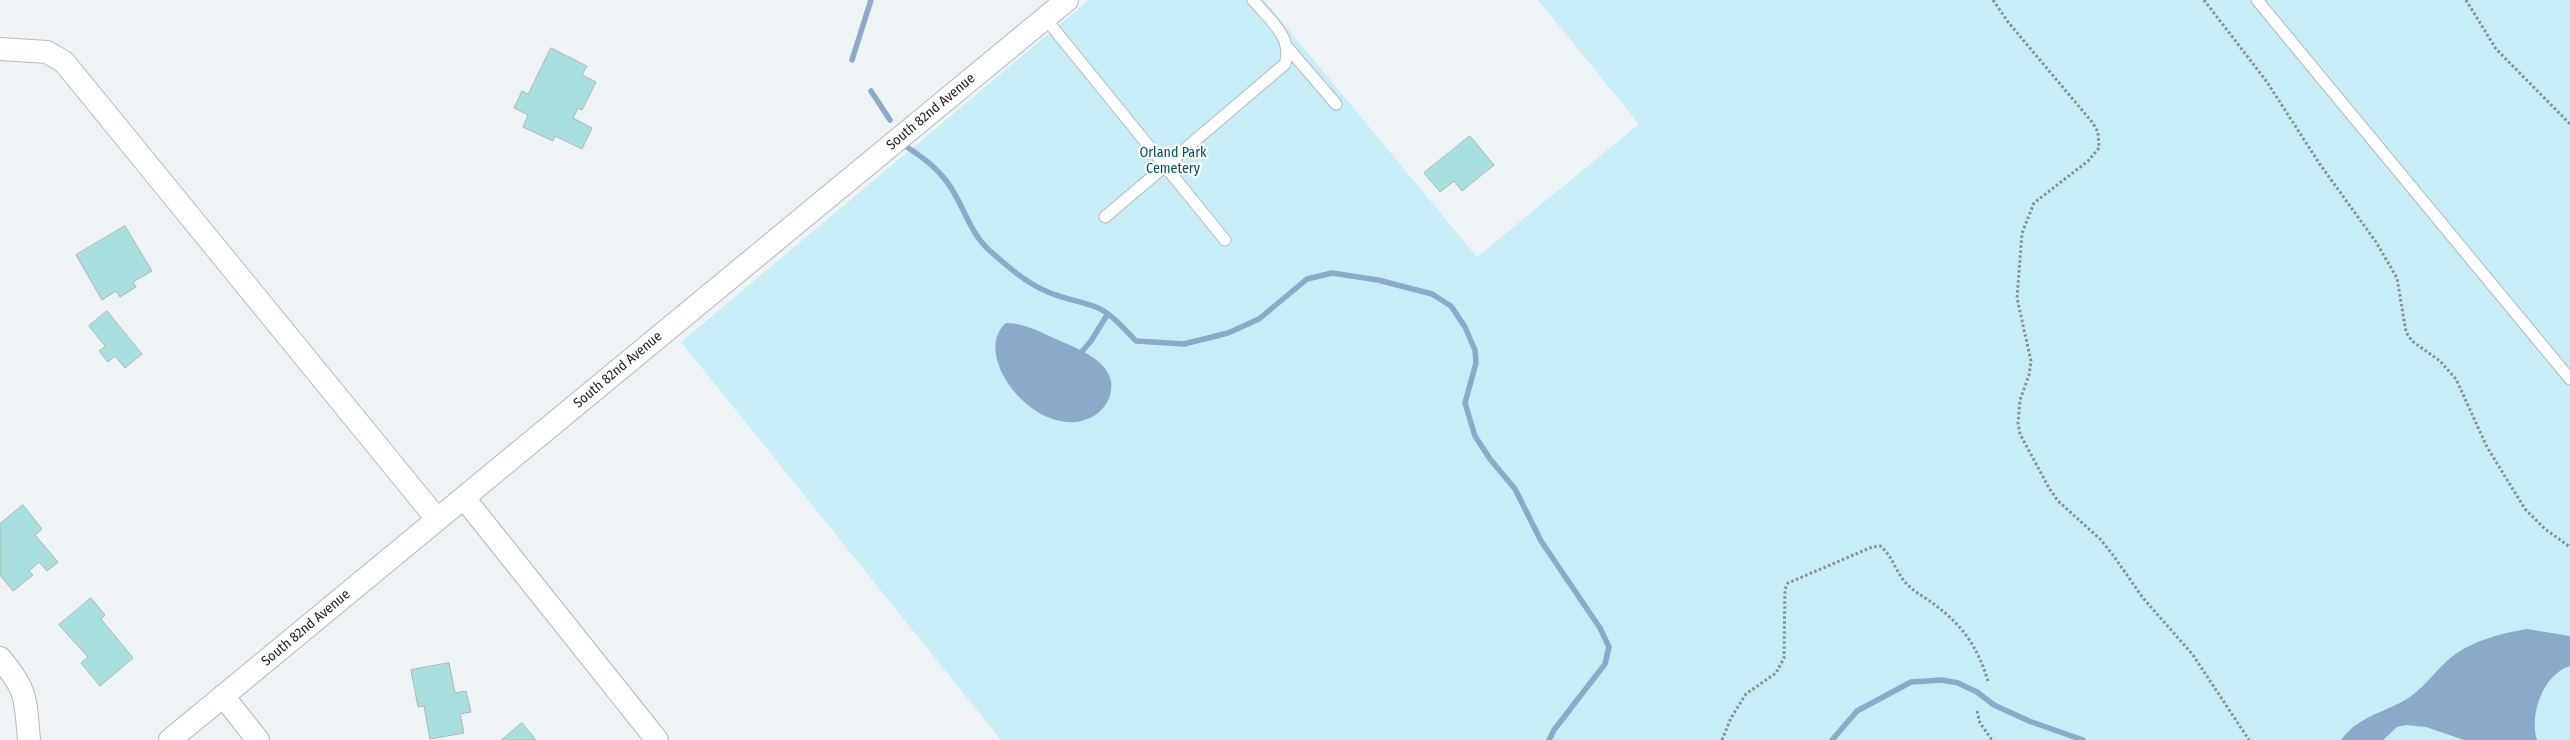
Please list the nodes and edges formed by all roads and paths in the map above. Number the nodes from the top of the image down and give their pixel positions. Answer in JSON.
{"nodes":[{"id":1,"x":1067,"y":0,"type":"edge"},
{"id":2,"x":1254,"y":0,"type":"edge"},
{"id":3,"x":1993,"y":0,"type":"edge"},
{"id":4,"x":2204,"y":0,"type":"edge"},
{"id":5,"x":2256,"y":0,"type":"edge"},
{"id":6,"x":2466,"y":0,"type":"edge"},
{"id":7,"x":1045,"y":18,"type":"junction"},
{"id":8,"x":1288,"y":48,"type":"junction"},
{"id":9,"x":0,"y":49,"type":"edge"},
{"id":10,"x":1336,"y":104,"type":"dead end"},
{"id":11,"x":2570,"y":124,"type":"edge"},
{"id":12,"x":1166,"y":166,"type":"junction"},
{"id":13,"x":1105,"y":217,"type":"dead end"},
{"id":14,"x":1225,"y":240,"type":"dead end"},
{"id":15,"x":2570,"y":380,"type":"edge"},
{"id":16,"x":464,"y":498,"type":"junction"},
{"id":17,"x":437,"y":519,"type":"junction"},
{"id":18,"x":2570,"y":546,"type":"edge"},
{"id":19,"x":0,"y":658,"type":"edge"},
{"id":20,"x":1988,"y":681,"type":"dead end"},
{"id":21,"x":223,"y":696,"type":"junction"},
{"id":22,"x":1977,"y":711,"type":"dead end"},
{"id":23,"x":29,"y":740,"type":"edge"},
{"id":24,"x":170,"y":740,"type":"edge"},
{"id":25,"x":258,"y":740,"type":"edge"},
{"id":26,"x":657,"y":740,"type":"edge"},
{"id":27,"x":1722,"y":740,"type":"edge"},
{"id":28,"x":1992,"y":740,"type":"edge"},
{"id":29,"x":2250,"y":740,"type":"edge"}],
"edges":[{"from":1,"to":7,"type":"street","name":"South 82nd Avenue"},
{"from":2,"to":8,"type":"lane"},
{"from":3,"to":29,"type":"path"},
{"from":4,"to":18,"type":"path"},
{"from":5,"to":15,"type":"lane"},
{"from":6,"to":11,"type":"path"},
{"from":7,"to":12,"type":"lane"},
{"from":7,"to":16,"type":"street","name":"South 82nd Avenue"},
{"from":8,"to":10,"type":"lane"},
{"from":8,"to":12,"type":"lane"},
{"from":9,"to":17,"type":"street"},
{"from":12,"to":13,"type":"lane"},
{"from":12,"to":14,"type":"lane"},
{"from":16,"to":17,"type":"street","name":"South 82nd Avenue"},
{"from":16,"to":26,"type":"street"},
{"from":17,"to":21,"type":"street","name":"South 82nd Avenue"},
{"from":19,"to":23,"type":"street"},
{"from":20,"to":27,"type":"path"},
{"from":21,"to":24,"type":"street","name":"South 82nd Avenue"},
{"from":21,"to":25,"type":"street"},
{"from":22,"to":28,"type":"path"}]}
